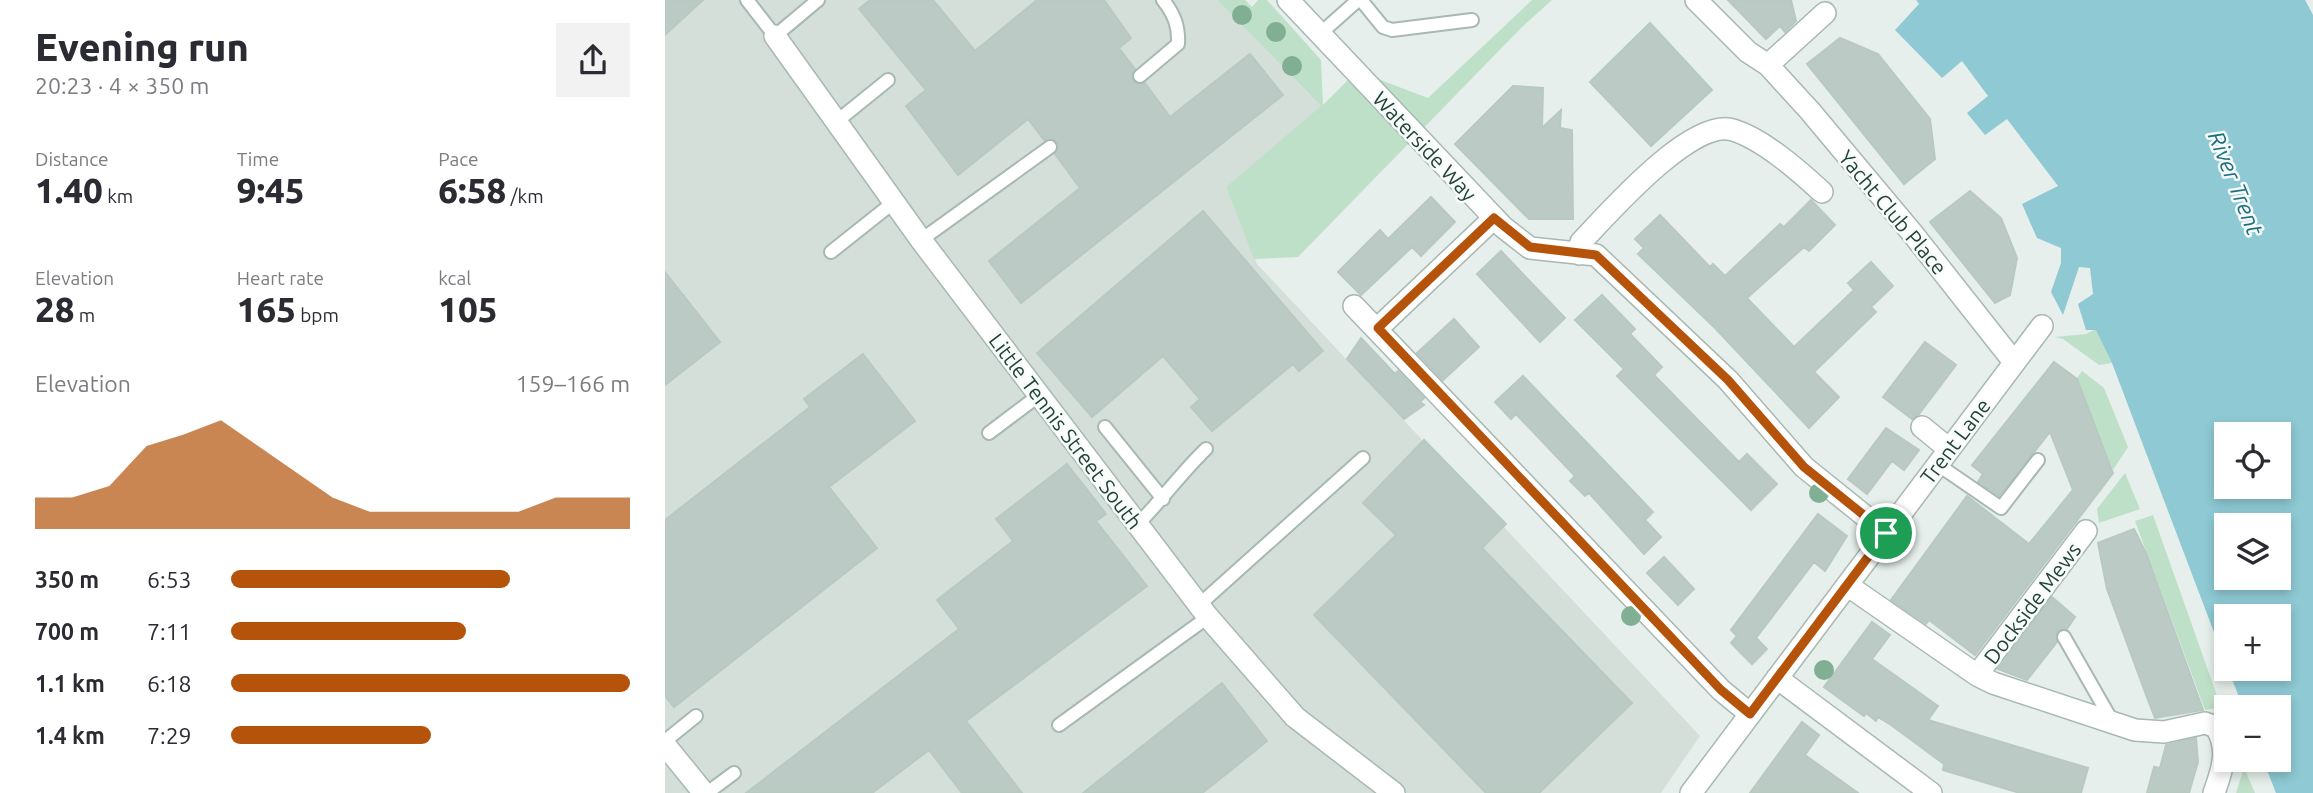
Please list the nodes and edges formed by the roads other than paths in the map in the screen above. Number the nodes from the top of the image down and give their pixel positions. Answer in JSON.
{"nodes":[{"id":1,"x":747,"y":0,"type":"edge"},
{"id":2,"x":818,"y":0,"type":"edge"},
{"id":3,"x":1163,"y":0,"type":"edge"},
{"id":4,"x":1288,"y":0,"type":"edge"},
{"id":5,"x":1360,"y":0,"type":"edge"},
{"id":6,"x":1696,"y":0,"type":"edge"},
{"id":7,"x":1825,"y":13,"type":"dead end"},
{"id":8,"x":1472,"y":20,"type":"dead end"},
{"id":9,"x":1321,"y":33,"type":"junction"},
{"id":10,"x":775,"y":36,"type":"junction"},
{"id":11,"x":1767,"y":65,"type":"junction"},
{"id":12,"x":1140,"y":76,"type":"dead end"},
{"id":13,"x":888,"y":80,"type":"dead end"},
{"id":14,"x":837,"y":122,"type":"junction"},
{"id":15,"x":1050,"y":147,"type":"dead end"},
{"id":16,"x":1822,"y":192,"type":"dead end"},
{"id":17,"x":894,"y":202,"type":"junction"},
{"id":18,"x":1494,"y":218,"type":"junction"},
{"id":19,"x":921,"y":240,"type":"junction"},
{"id":20,"x":831,"y":252,"type":"dead end"},
{"id":21,"x":1579,"y":254,"type":"junction"},
{"id":22,"x":1354,"y":306,"type":"dead end"},
{"id":23,"x":2042,"y":326,"type":"dead end"},
{"id":24,"x":1378,"y":328,"type":"junction"},
{"id":25,"x":2014,"y":362,"type":"junction"},
{"id":26,"x":1038,"y":396,"type":"junction"},
{"id":27,"x":1922,"y":427,"type":"dead end"},
{"id":28,"x":1105,"y":428,"type":"dead end"},
{"id":29,"x":989,"y":433,"type":"dead end"},
{"id":30,"x":1206,"y":449,"type":"dead end"},
{"id":31,"x":1943,"y":456,"type":"junction"},
{"id":32,"x":1363,"y":458,"type":"dead end"},
{"id":33,"x":2038,"y":460,"type":"dead end"},
{"id":34,"x":1163,"y":499,"type":"junction"},
{"id":35,"x":1137,"y":525,"type":"junction"},
{"id":36,"x":2087,"y":531,"type":"dead end"},
{"id":37,"x":1886,"y":533,"type":"junction"},
{"id":38,"x":1847,"y":585,"type":"junction"},
{"id":39,"x":1204,"y":611,"type":"junction"},
{"id":40,"x":2064,"y":637,"type":"dead end"},
{"id":41,"x":1977,"y":675,"type":"junction"},
{"id":42,"x":1777,"y":678,"type":"junction"},
{"id":43,"x":1750,"y":714,"type":"junction"},
{"id":44,"x":696,"y":716,"type":"dead end"},
{"id":45,"x":2112,"y":722,"type":"junction"},
{"id":46,"x":1059,"y":725,"type":"dead end"},
{"id":47,"x":667,"y":751,"type":"edge"},
{"id":48,"x":734,"y":773,"type":"dead end"},
{"id":49,"x":706,"y":793,"type":"edge"},
{"id":50,"x":1394,"y":793,"type":"edge"},
{"id":51,"x":1691,"y":793,"type":"edge"},
{"id":52,"x":1931,"y":793,"type":"edge"},
{"id":53,"x":2214,"y":793,"type":"edge"}],
"edges":[{"from":1,"to":10,"type":"lane"},
{"from":2,"to":10,"type":"lane"},
{"from":3,"to":12,"type":"lane"},
{"from":4,"to":9,"type":"street","name":"Waterside Way"},
{"from":5,"to":8,"type":"lane"},
{"from":5,"to":9,"type":"lane"},
{"from":6,"to":11,"type":"street","name":"Yacht Club Place"},
{"from":7,"to":11,"type":"street"},
{"from":9,"to":18,"type":"street","name":"Waterside Way"},
{"from":10,"to":14,"type":"street","name":"Little Tennis Street South"},
{"from":11,"to":25,"type":"street","name":"Yacht Club Place"},
{"from":13,"to":14,"type":"lane"},
{"from":14,"to":17,"type":"street","name":"Little Tennis Street South"},
{"from":15,"to":19,"type":"lane"},
{"from":16,"to":21,"type":"street"},
{"from":17,"to":19,"type":"street","name":"Little Tennis Street South"},
{"from":17,"to":20,"type":"lane"},
{"from":18,"to":21,"type":"street","name":"Waterside Way"},
{"from":18,"to":24,"type":"street"},
{"from":19,"to":26,"type":"street","name":"Little Tennis Street South"},
{"from":21,"to":37,"type":"street","name":"Waterside Way"},
{"from":22,"to":24,"type":"street"},
{"from":23,"to":25,"type":"street","name":"Trent Lane"},
{"from":24,"to":43,"type":"street"},
{"from":25,"to":31,"type":"street","name":"Trent Lane"},
{"from":26,"to":29,"type":"lane"},
{"from":26,"to":35,"type":"street","name":"Little Tennis Street South"},
{"from":27,"to":31,"type":"street"},
{"from":28,"to":34,"type":"lane"},
{"from":30,"to":34,"type":"lane"},
{"from":31,"to":33,"type":"lane"},
{"from":31,"to":37,"type":"street","name":"Trent Lane"},
{"from":32,"to":39,"type":"lane"},
{"from":34,"to":35,"type":"lane"},
{"from":35,"to":39,"type":"street","name":"Little Tennis Street South"},
{"from":36,"to":41,"type":"street","name":"Dockside Mews"},
{"from":37,"to":38,"type":"street","name":"Trent Lane"},
{"from":38,"to":41,"type":"street"},
{"from":38,"to":42,"type":"street","name":"Trent Lane"},
{"from":39,"to":46,"type":"lane"},
{"from":39,"to":50,"type":"street","name":"Little Tennis Street South"},
{"from":40,"to":45,"type":"lane"},
{"from":41,"to":45,"type":"street"},
{"from":42,"to":43,"type":"street","name":"Trent Lane"},
{"from":42,"to":52,"type":"street"},
{"from":43,"to":51,"type":"street","name":"Trent Lane"},
{"from":44,"to":47,"type":"lane"},
{"from":45,"to":53,"type":"street"},
{"from":47,"to":49,"type":"street"},
{"from":48,"to":49,"type":"lane"}]}
